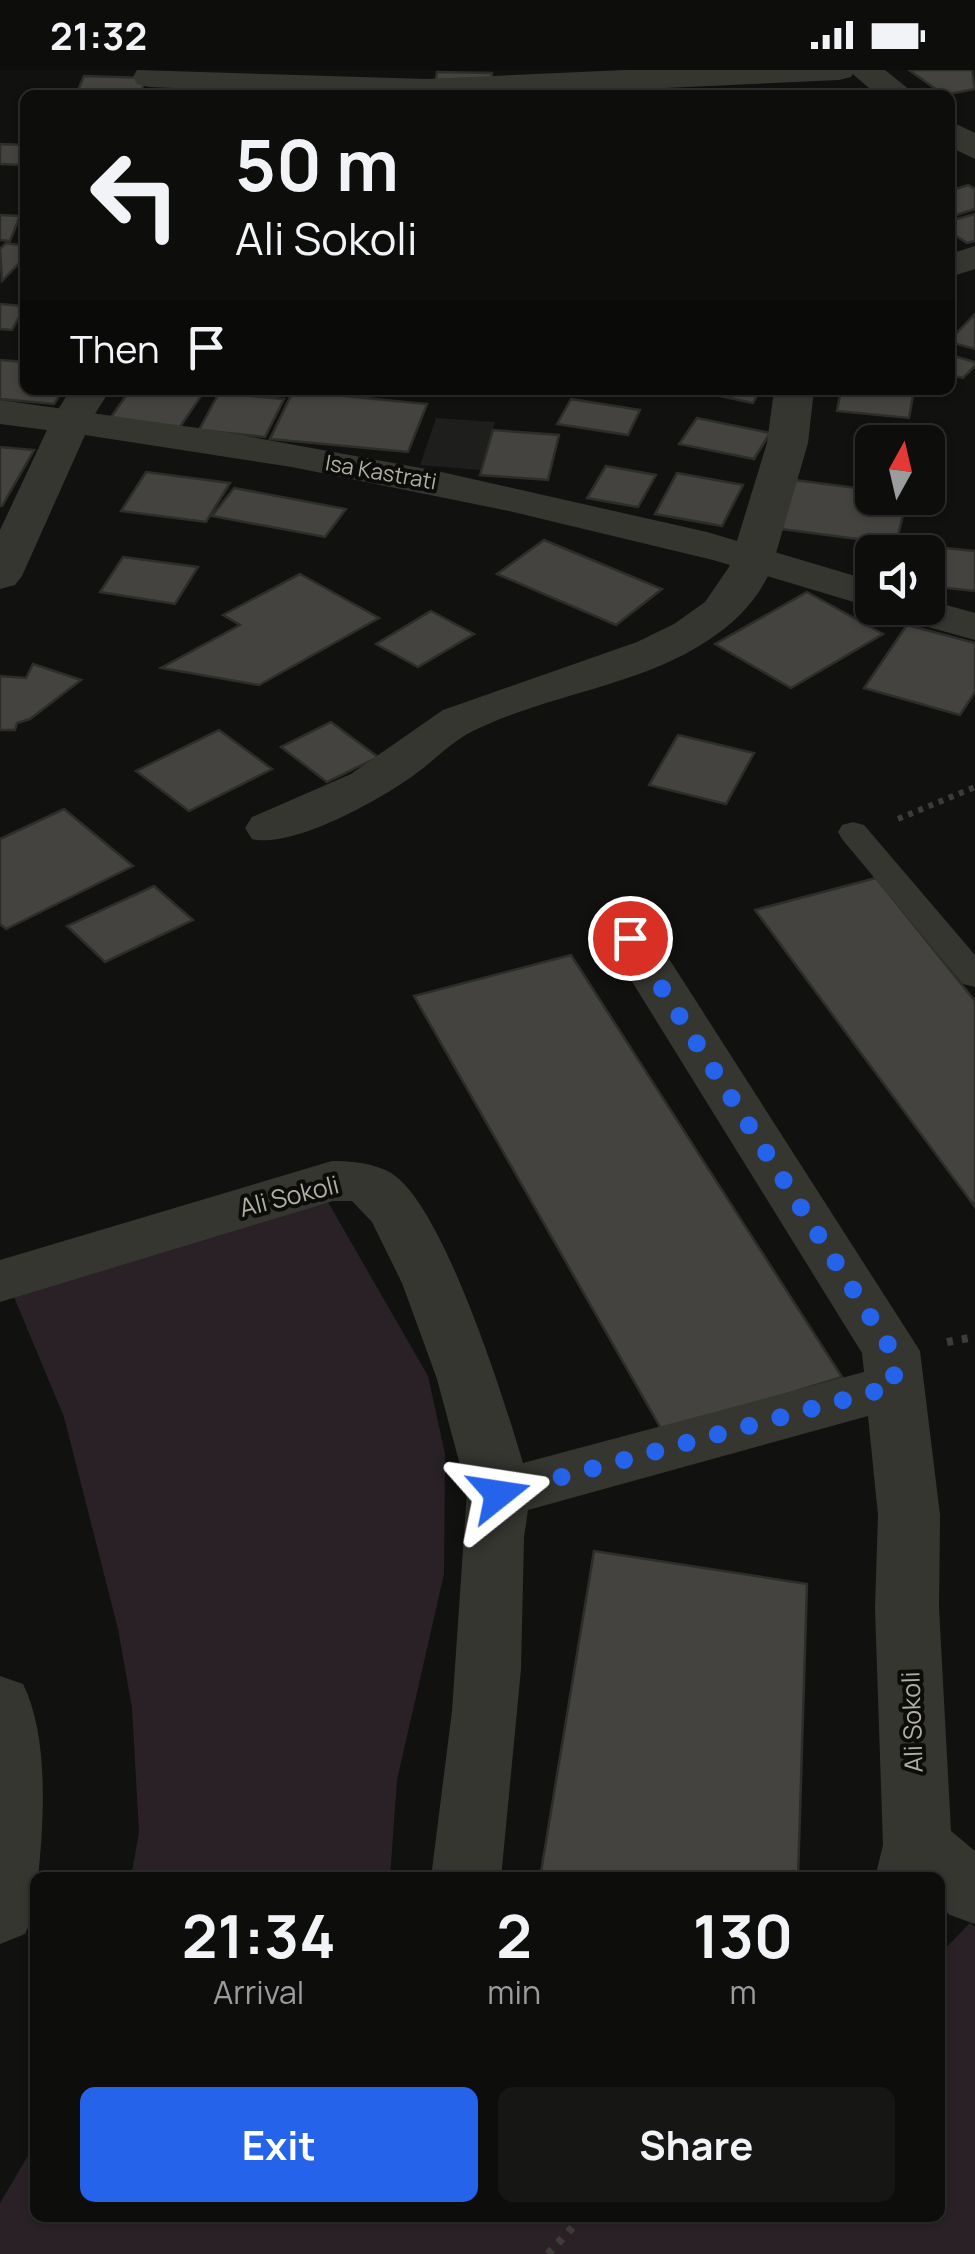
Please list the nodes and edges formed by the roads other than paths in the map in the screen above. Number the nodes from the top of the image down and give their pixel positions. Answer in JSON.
{"nodes":[{"id":1,"x":838,"y":70,"type":"edge"},
{"id":2,"x":864,"y":70,"type":"edge"},
{"id":3,"x":351,"y":78,"type":"edge"},
{"id":4,"x":149,"y":81,"type":"edge"},
{"id":5,"x":416,"y":90,"type":"edge"},
{"id":6,"x":464,"y":90,"type":"edge"},
{"id":7,"x":893,"y":90,"type":"edge"},
{"id":8,"x":794,"y":395,"type":"edge"},
{"id":9,"x":81,"y":405,"type":"edge"},
{"id":10,"x":0,"y":412,"type":"edge"},
{"id":11,"x":756,"y":556,"type":"junction"},
{"id":12,"x":0,"y":576,"type":"edge"},
{"id":13,"x":855,"y":589,"type":"edge"},
{"id":14,"x":269,"y":828,"type":"dead end"},
{"id":15,"x":853,"y":832,"type":"road end"},
{"id":16,"x":630,"y":938,"type":"dead end"},
{"id":17,"x":975,"y":976,"type":"edge"},
{"id":18,"x":0,"y":1281,"type":"edge"},
{"id":19,"x":895,"y":1386,"type":"junction"},
{"id":20,"x":499,"y":1494,"type":"junction"},
{"id":21,"x":0,"y":1704,"type":"edge"},
{"id":22,"x":934,"y":1852,"type":"edge"},
{"id":23,"x":467,"y":1872,"type":"edge"},
{"id":24,"x":975,"y":1892,"type":"edge"},
{"id":25,"x":0,"y":1912,"type":"edge"}],
"edges":[{"from":1,"to":6,"type":"street"},
{"from":2,"to":7,"type":"street"},
{"from":3,"to":4,"type":"street"},
{"from":3,"to":5,"type":"street"},
{"from":8,"to":11,"type":"street"},
{"from":9,"to":10,"type":"street","name":"Isa Kastrati"},
{"from":9,"to":11,"type":"street","name":"Isa Kastrati"},
{"from":9,"to":12,"type":"street"},
{"from":11,"to":13,"type":"street","name":"Isa Kastrati"},
{"from":11,"to":14,"type":"street"},
{"from":15,"to":17,"type":"lane"},
{"from":16,"to":19,"type":"street","name":"Ali Sokoli"},
{"from":18,"to":20,"type":"street","name":"Ali Sokoli"},
{"from":19,"to":20,"type":"street"},
{"from":19,"to":22,"type":"street","name":"Ali Sokoli"},
{"from":20,"to":23,"type":"street","name":"Ali Sokoli"},
{"from":21,"to":25,"type":"street"},
{"from":22,"to":24,"type":"street"}]}
